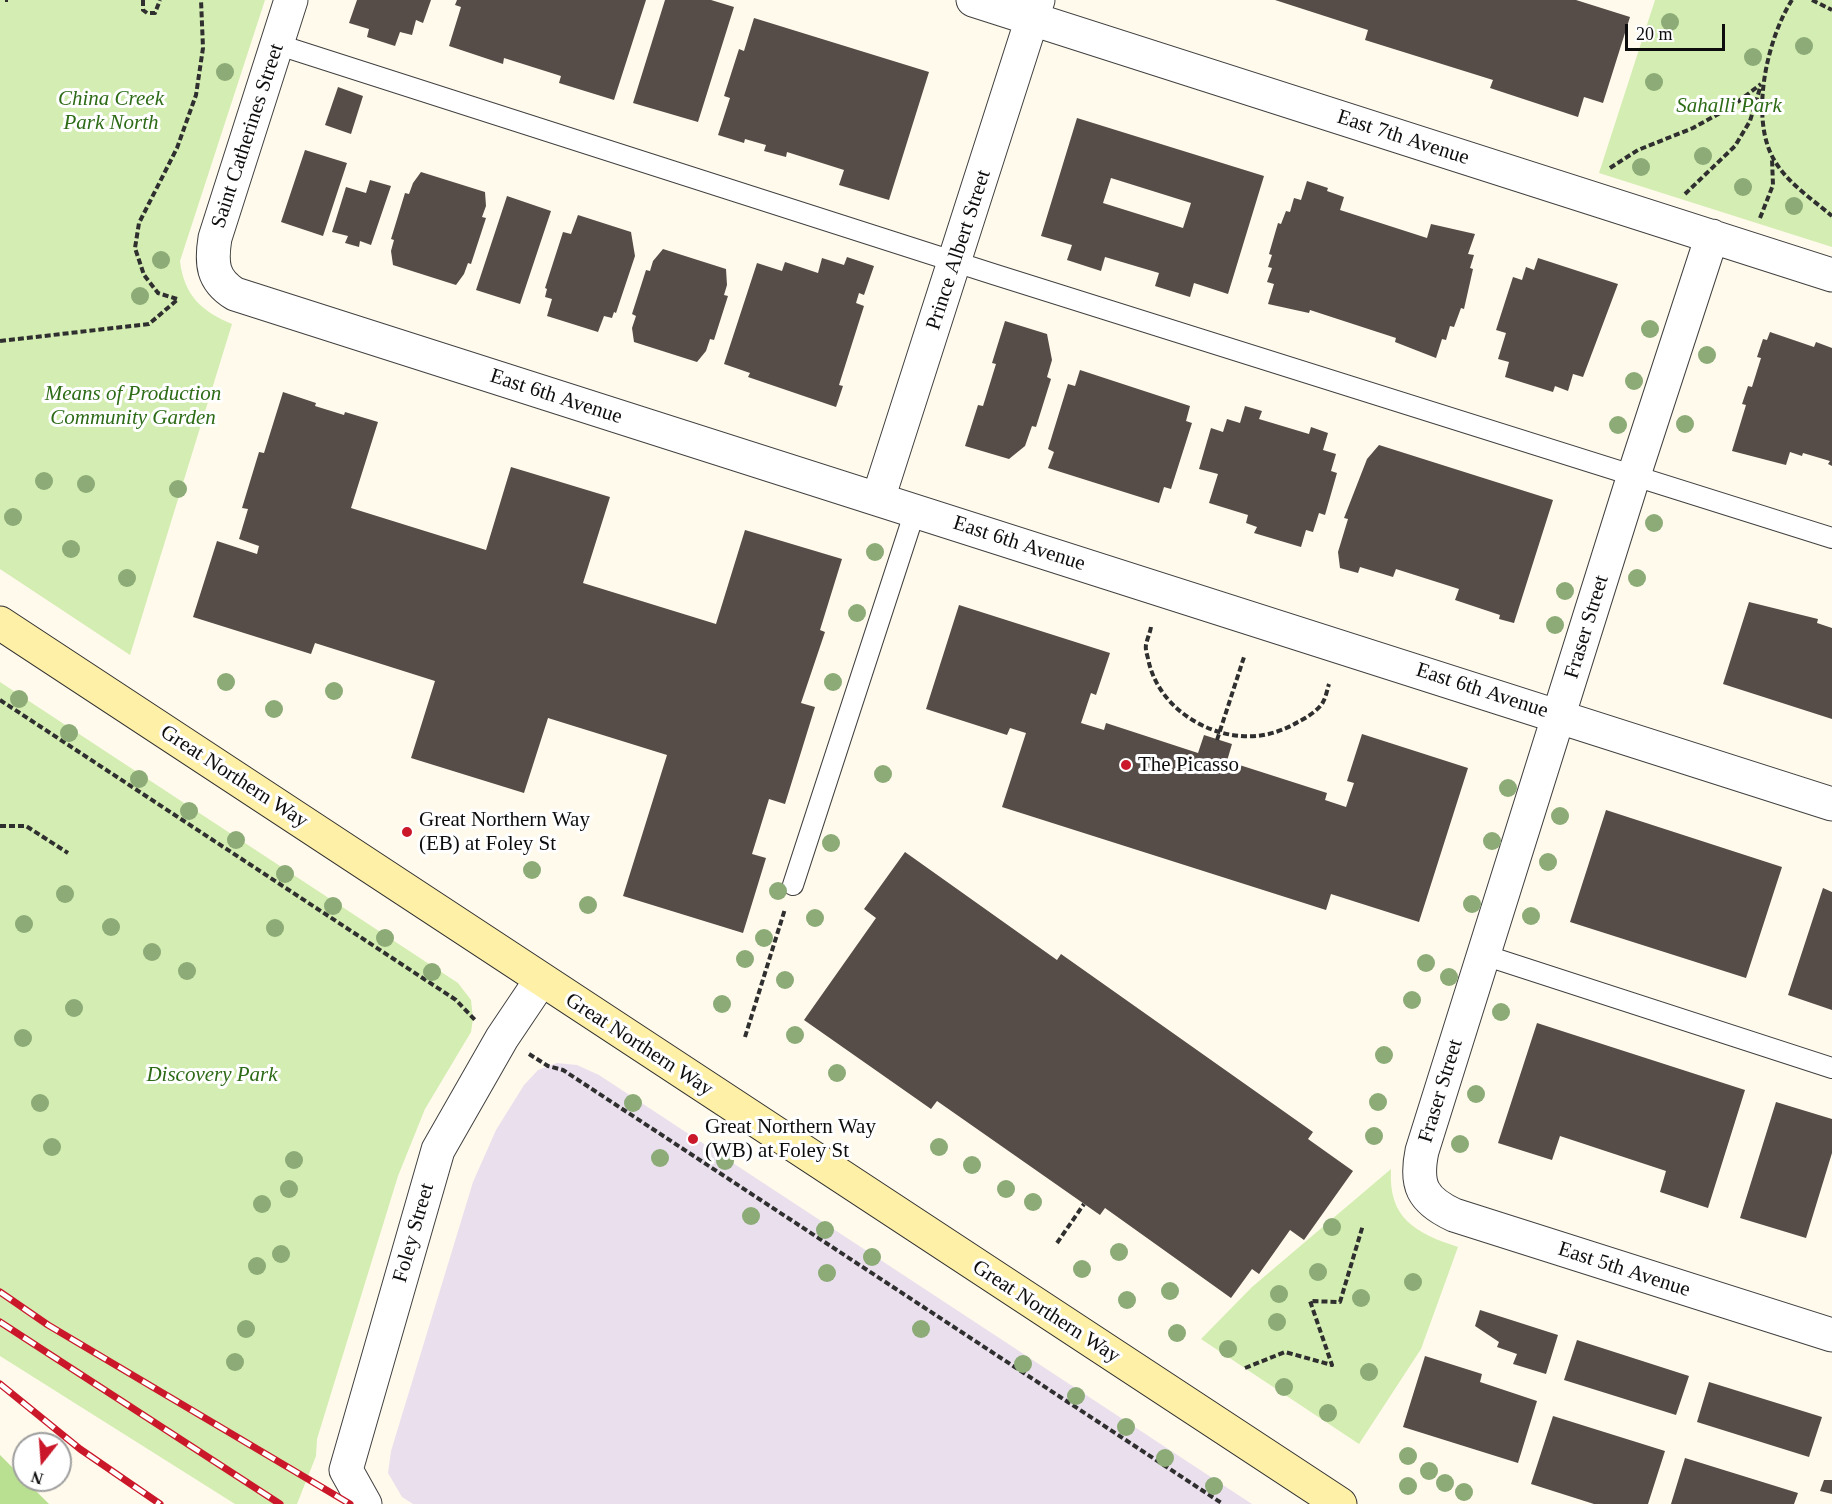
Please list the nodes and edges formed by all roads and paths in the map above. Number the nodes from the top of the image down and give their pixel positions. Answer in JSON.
{"nodes":[{"id":1,"x":143,"y":0,"type":"edge"},
{"id":2,"x":160,"y":0,"type":"edge"},
{"id":3,"x":201,"y":0,"type":"edge"},
{"id":4,"x":291,"y":0,"type":"edge"},
{"id":5,"x":974,"y":0,"type":"edge"},
{"id":6,"x":1792,"y":0,"type":"edge"},
{"id":7,"x":1812,"y":0,"type":"edge"},
{"id":8,"x":1035,"y":10,"type":"edge"},
{"id":9,"x":1832,"y":10,"type":"edge"},
{"id":10,"x":276,"y":44,"type":"junction"},
{"id":11,"x":1761,"y":84,"type":"junction"},
{"id":12,"x":1772,"y":158,"type":"junction"},
{"id":13,"x":1606,"y":170,"type":"dead end"},
{"id":14,"x":1685,"y":195,"type":"dead end"},
{"id":15,"x":1832,"y":216,"type":"edge"},
{"id":16,"x":1760,"y":218,"type":"dead end"},
{"id":17,"x":1712,"y":236,"type":"junction"},
{"id":18,"x":956,"y":262,"type":"junction"},
{"id":19,"x":214,"y":273,"type":"joint"},
{"id":20,"x":1832,"y":275,"type":"edge"},
{"id":21,"x":0,"y":341,"type":"edge"},
{"id":22,"x":1634,"y":475,"type":"junction"},
{"id":23,"x":879,"y":499,"type":"junction"},
{"id":24,"x":915,"y":511,"type":"junction"},
{"id":25,"x":1832,"y":538,"type":"edge"},
{"id":26,"x":0,"y":623,"type":"edge"},
{"id":27,"x":1151,"y":627,"type":"dead end"},
{"id":28,"x":1244,"y":657,"type":"dead end"},
{"id":29,"x":1329,"y":684,"type":"dead end"},
{"id":30,"x":0,"y":700,"type":"edge"},
{"id":31,"x":1559,"y":716,"type":"junction"},
{"id":32,"x":1220,"y":733,"type":"junction"},
{"id":33,"x":1217,"y":740,"type":"dead end"},
{"id":34,"x":1832,"y":804,"type":"edge"},
{"id":35,"x":0,"y":826,"type":"edge"},
{"id":36,"x":68,"y":853,"type":"dead end"},
{"id":37,"x":793,"y":885,"type":"joint"},
{"id":38,"x":1484,"y":955,"type":"junction"},
{"id":39,"x":541,"y":980,"type":"junction"},
{"id":40,"x":473,"y":1019,"type":"dead end"},
{"id":41,"x":745,"y":1037,"type":"dead end"},
{"id":42,"x":548,"y":1065,"type":"dead end"},
{"id":43,"x":1832,"y":1068,"type":"edge"},
{"id":44,"x":1423,"y":1192,"type":"joint"},
{"id":45,"x":1084,"y":1204,"type":"dead end"},
{"id":46,"x":1363,"y":1225,"type":"dead end"},
{"id":47,"x":1057,"y":1243,"type":"dead end"},
{"id":48,"x":1832,"y":1335,"type":"edge"},
{"id":49,"x":1245,"y":1368,"type":"dead end"},
{"id":50,"x":1333,"y":1502,"type":"edge"},
{"id":51,"x":365,"y":1504,"type":"edge"},
{"id":52,"x":1223,"y":1504,"type":"edge"}],
"edges":[{"from":1,"to":2,"type":"path"},
{"from":3,"to":21,"type":"path"},
{"from":4,"to":10,"type":"street","name":"Saint Catherines Street"},
{"from":5,"to":8,"type":"street","name":"East 7th Avenue"},
{"from":6,"to":11,"type":"path"},
{"from":7,"to":9,"type":"path"},
{"from":8,"to":17,"type":"street","name":"East 7th Avenue"},
{"from":8,"to":18,"type":"street","name":"Prince Albert Street"},
{"from":10,"to":18,"type":"lane"},
{"from":10,"to":19,"type":"street","name":"Saint Catherines Street"},
{"from":11,"to":12,"type":"path"},
{"from":11,"to":13,"type":"path"},
{"from":11,"to":14,"type":"path"},
{"from":12,"to":15,"type":"path"},
{"from":12,"to":16,"type":"path"},
{"from":17,"to":20,"type":"street","name":"East 7th Avenue"},
{"from":17,"to":22,"type":"street","name":"Fraser Street"},
{"from":18,"to":22,"type":"lane"},
{"from":18,"to":23,"type":"street","name":"Prince Albert Street"},
{"from":19,"to":23,"type":"street","name":"East 6th Avenue"},
{"from":22,"to":25,"type":"lane"},
{"from":22,"to":31,"type":"street","name":"Fraser Street"},
{"from":23,"to":24,"type":"street","name":"East 6th Avenue"},
{"from":24,"to":31,"type":"street","name":"East 6th Avenue"},
{"from":24,"to":37,"type":"lane"},
{"from":26,"to":39,"type":"main road","name":"Great Northern Way"},
{"from":27,"to":32,"type":"path"},
{"from":28,"to":32,"type":"path"},
{"from":29,"to":32,"type":"path"},
{"from":30,"to":40,"type":"path"},
{"from":31,"to":34,"type":"street","name":"East 6th Avenue"},
{"from":31,"to":38,"type":"street","name":"Fraser Street"},
{"from":32,"to":33,"type":"path"},
{"from":35,"to":36,"type":"path"},
{"from":37,"to":41,"type":"path"},
{"from":38,"to":43,"type":"lane"},
{"from":38,"to":44,"type":"street","name":"Fraser Street"},
{"from":39,"to":50,"type":"main road","name":"Great Northern Way"},
{"from":39,"to":51,"type":"street","name":"Foley Street"},
{"from":42,"to":52,"type":"path"},
{"from":44,"to":48,"type":"street","name":"East 5th Avenue"},
{"from":45,"to":47,"type":"path"},
{"from":46,"to":49,"type":"path"}]}
